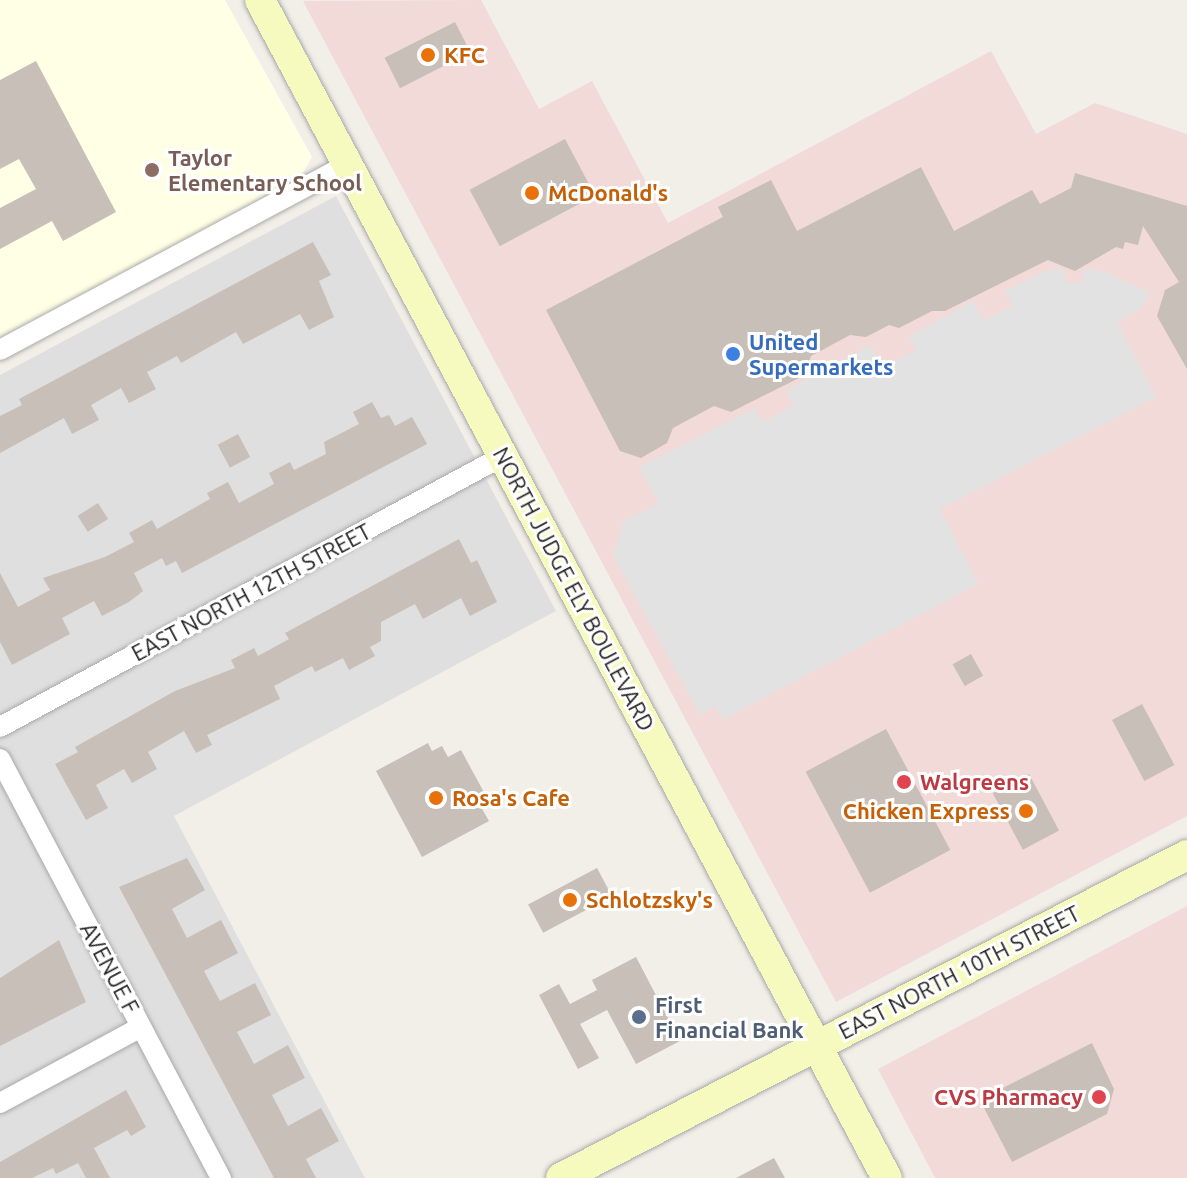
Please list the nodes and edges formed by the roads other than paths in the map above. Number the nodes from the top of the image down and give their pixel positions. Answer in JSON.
{"nodes":[{"id":1,"x":260,"y":0,"type":"edge"},
{"id":2,"x":346,"y":165,"type":"junction"},
{"id":3,"x":0,"y":350,"type":"edge"},
{"id":4,"x":503,"y":456,"type":"junction"},
{"id":5,"x":0,"y":727,"type":"edge"},
{"id":6,"x":0,"y":759,"type":"edge"},
{"id":7,"x":1187,"y":855,"type":"edge"},
{"id":8,"x":141,"y":1027,"type":"junction"},
{"id":9,"x":816,"y":1045,"type":"junction"},
{"id":10,"x":0,"y":1103,"type":"edge"},
{"id":11,"x":221,"y":1178,"type":"edge"},
{"id":12,"x":561,"y":1178,"type":"edge"},
{"id":13,"x":887,"y":1178,"type":"edge"}],
"edges":[{"from":1,"to":2,"type":"main road","name":"NORTH JUDGE ELY BOULEVARD"},
{"from":2,"to":3,"type":"street"},
{"from":2,"to":4,"type":"main road","name":"NORTH JUDGE ELY BOULEVARD"},
{"from":4,"to":5,"type":"street","name":"EAST NORTH 12TH STREET"},
{"from":4,"to":9,"type":"main road","name":"NORTH JUDGE ELY BOULEVARD"},
{"from":6,"to":8,"type":"street","name":"AVENUE F"},
{"from":7,"to":9,"type":"main road","name":"EAST NORTH 10TH STREET"},
{"from":8,"to":10,"type":"street"},
{"from":8,"to":11,"type":"street","name":"AVENUE F"},
{"from":9,"to":12,"type":"main road","name":"EAST NORTH 10TH STREET"},
{"from":9,"to":13,"type":"main road","name":"NORTH JUDGE ELY BOULEVARD"}]}
